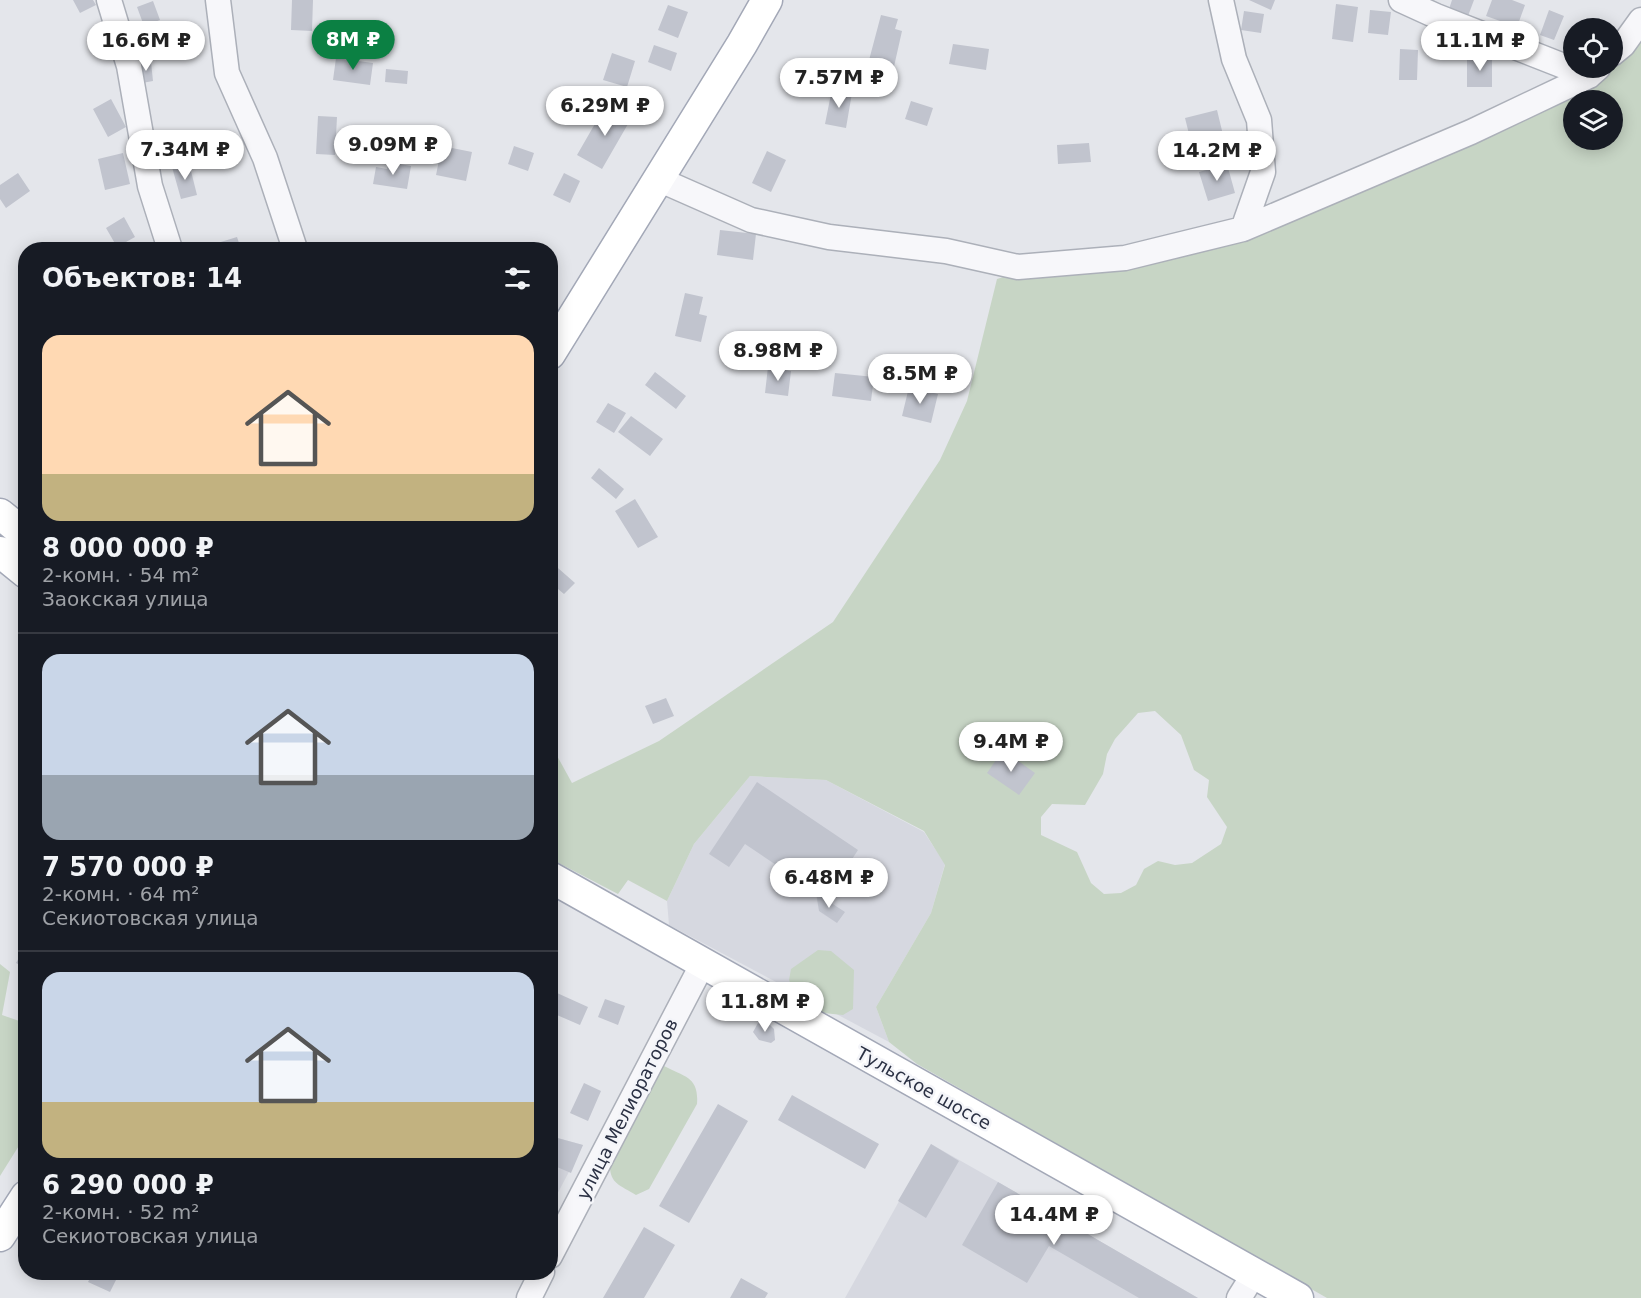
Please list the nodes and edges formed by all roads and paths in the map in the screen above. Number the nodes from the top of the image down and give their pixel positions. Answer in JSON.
{"nodes":[{"id":1,"x":109,"y":0,"type":"edge"},
{"id":2,"x":218,"y":0,"type":"edge"},
{"id":3,"x":1221,"y":0,"type":"edge"},
{"id":4,"x":1401,"y":0,"type":"edge"},
{"id":5,"x":763,"y":3,"type":"edge"},
{"id":6,"x":1641,"y":20,"type":"edge"},
{"id":7,"x":1623,"y":45,"type":"edge"},
{"id":8,"x":1563,"y":61,"type":"edge"},
{"id":9,"x":1581,"y":78,"type":"edge"},
{"id":10,"x":658,"y":179,"type":"junction"},
{"id":11,"x":1244,"y":229,"type":"junction"},
{"id":12,"x":168,"y":242,"type":"edge"},
{"id":13,"x":293,"y":242,"type":"edge"},
{"id":14,"x":558,"y":341,"type":"edge"},
{"id":15,"x":0,"y":514,"type":"edge"},
{"id":16,"x":18,"y":529,"type":"edge"},
{"id":17,"x":558,"y":881,"type":"edge"},
{"id":18,"x":703,"y":963,"type":"junction"},
{"id":19,"x":18,"y":1208,"type":"edge"},
{"id":20,"x":0,"y":1236,"type":"edge"},
{"id":21,"x":558,"y":1241,"type":"edge"},
{"id":22,"x":538,"y":1280,"type":"edge"},
{"id":23,"x":1246,"y":1286,"type":"edge"},
{"id":24,"x":529,"y":1298,"type":"edge"},
{"id":25,"x":1298,"y":1298,"type":"edge"}],
"edges":[{"from":1,"to":12,"type":"street"},
{"from":2,"to":13,"type":"street"},
{"from":3,"to":11,"type":"street"},
{"from":4,"to":8,"type":"street"},
{"from":5,"to":10,"type":"main road"},
{"from":6,"to":7,"type":"street"},
{"from":9,"to":11,"type":"street"},
{"from":10,"to":11,"type":"street"},
{"from":10,"to":14,"type":"main road"},
{"from":15,"to":16,"type":"main road"},
{"from":17,"to":18,"type":"main road","name":"Тульское шоссе"},
{"from":18,"to":21,"type":"street","name":"улица Мелиораторов"},
{"from":18,"to":23,"type":"main road","name":"Тульское шоссе"},
{"from":19,"to":20,"type":"main road"},
{"from":22,"to":24,"type":"street"},
{"from":23,"to":25,"type":"main road","name":"Тульское шоссе"}]}
